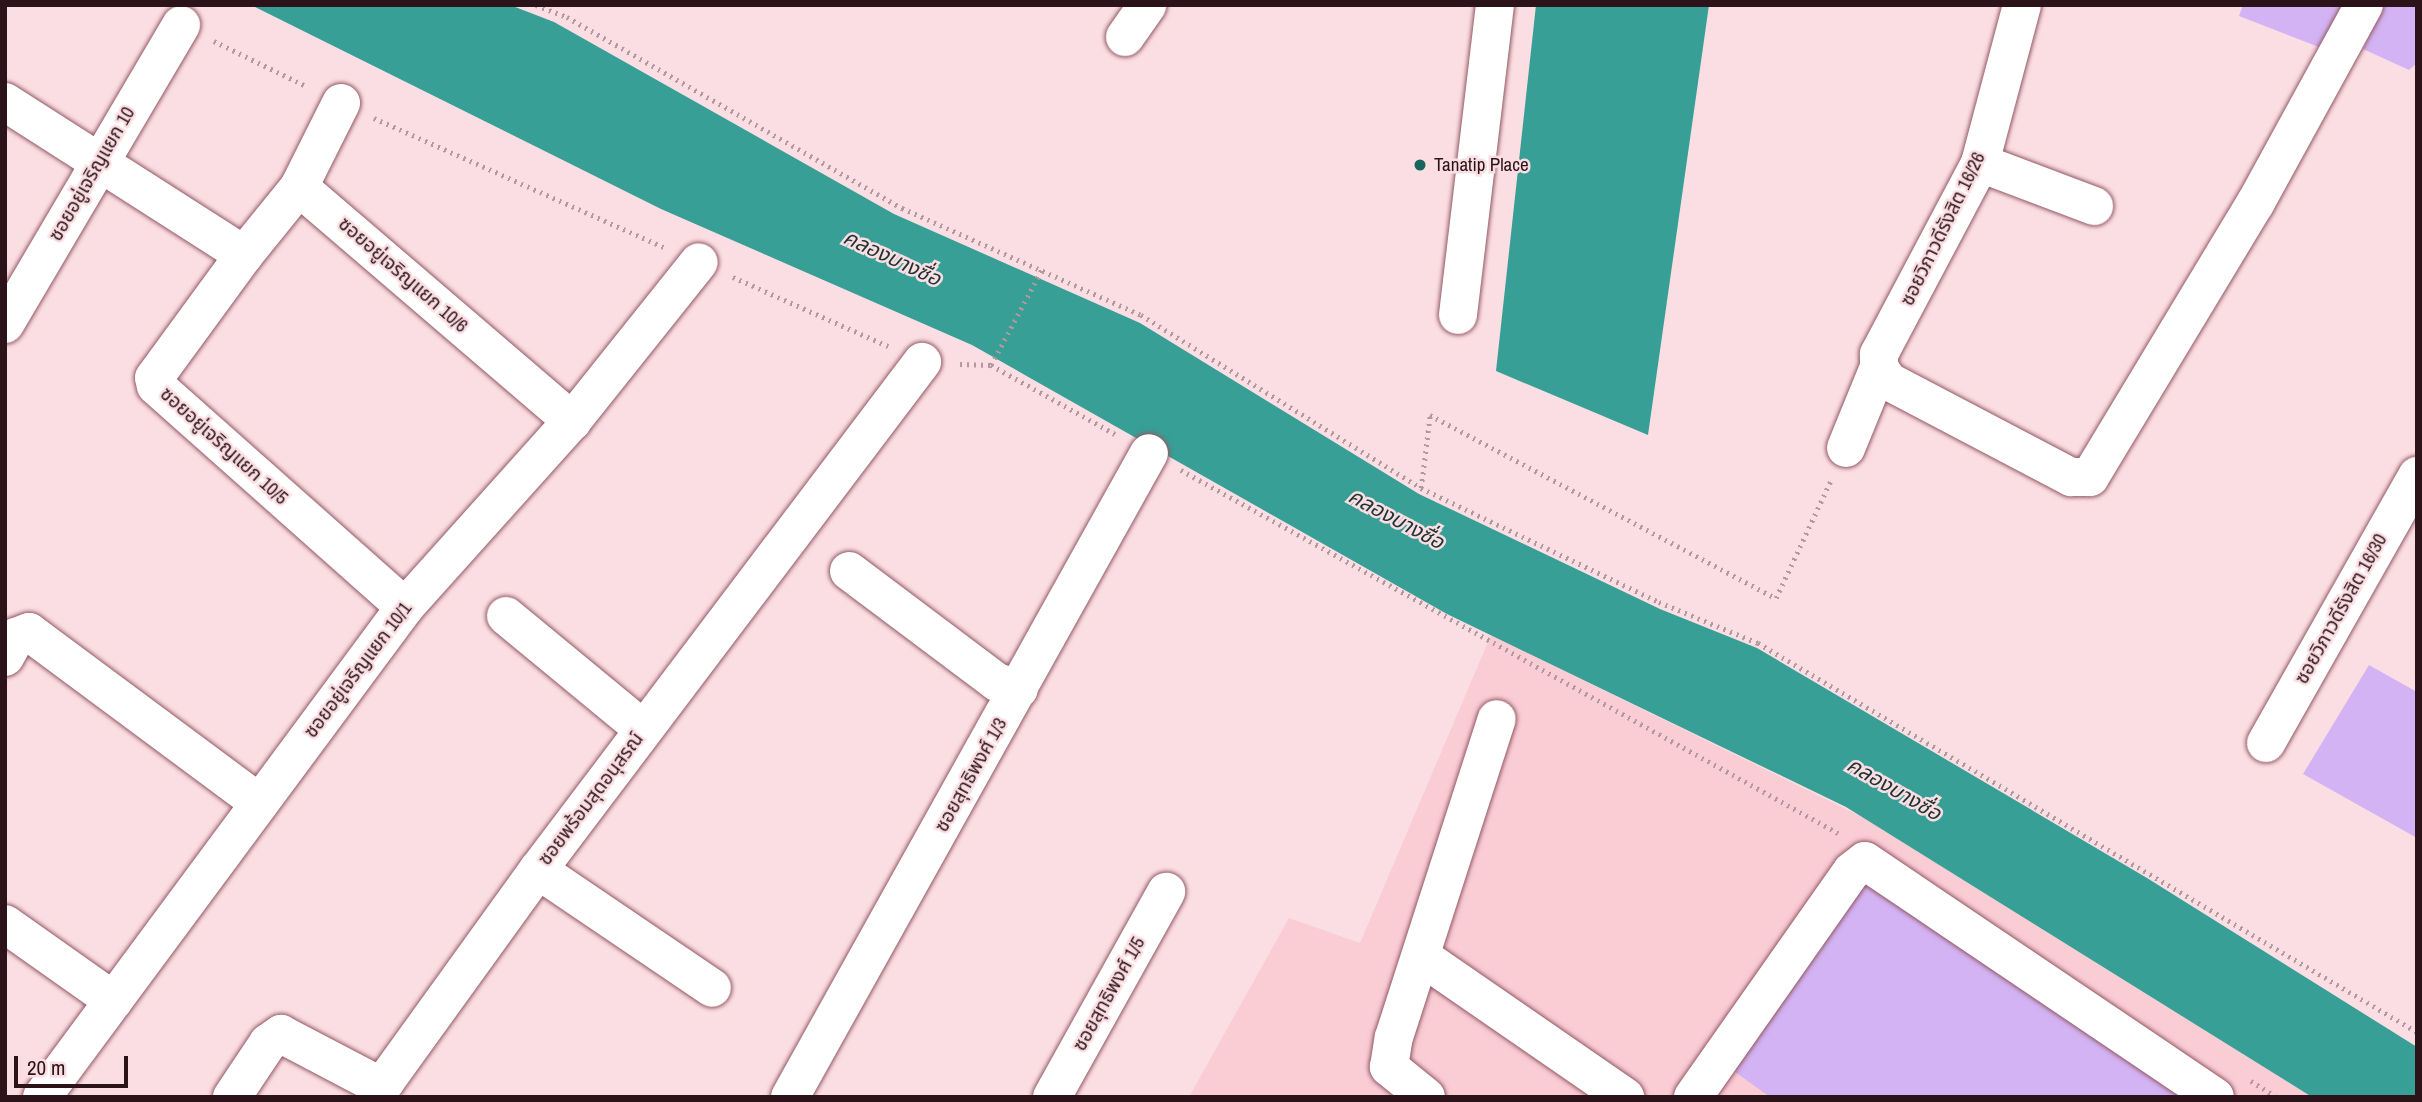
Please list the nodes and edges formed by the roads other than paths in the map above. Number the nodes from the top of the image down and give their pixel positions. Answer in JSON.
{"nodes":[{"id":1,"x":1147,"y":5,"type":"edge"},
{"id":2,"x":1495,"y":5,"type":"edge"},
{"id":3,"x":2022,"y":5,"type":"edge"},
{"id":4,"x":2364,"y":5,"type":"edge"},
{"id":5,"x":181,"y":25,"type":"road end"},
{"id":6,"x":1125,"y":37,"type":"dead end"},
{"id":7,"x":5,"y":102,"type":"edge"},
{"id":8,"x":341,"y":103,"type":"road end"},
{"id":9,"x":100,"y":159,"type":"junction"},
{"id":10,"x":1980,"y":163,"type":"junction"},
{"id":11,"x":299,"y":187,"type":"junction"},
{"id":12,"x":2094,"y":206,"type":"dead end"},
{"id":13,"x":244,"y":255,"type":"junction"},
{"id":14,"x":699,"y":262,"type":"road end"},
{"id":15,"x":1458,"y":315,"type":"dead end"},
{"id":16,"x":5,"y":324,"type":"edge"},
{"id":17,"x":922,"y":362,"type":"road end"},
{"id":18,"x":1879,"y":367,"type":"junction"},
{"id":19,"x":572,"y":421,"type":"junction"},
{"id":20,"x":1846,"y":447,"type":"road end"},
{"id":21,"x":1149,"y":453,"type":"road end"},
{"id":22,"x":2417,"y":476,"type":"edge"},
{"id":23,"x":849,"y":570,"type":"dead end"},
{"id":24,"x":405,"y":607,"type":"junction"},
{"id":25,"x":506,"y":616,"type":"dead end"},
{"id":26,"x":5,"y":657,"type":"edge"},
{"id":27,"x":1019,"y":689,"type":"junction"},
{"id":28,"x":1497,"y":719,"type":"dead end"},
{"id":29,"x":643,"y":729,"type":"junction"},
{"id":30,"x":2266,"y":743,"type":"dead end"},
{"id":31,"x":259,"y":803,"type":"junction"},
{"id":32,"x":538,"y":870,"type":"junction"},
{"id":33,"x":1166,"y":892,"type":"dead end"},
{"id":34,"x":5,"y":925,"type":"edge"},
{"id":35,"x":1422,"y":957,"type":"junction"},
{"id":36,"x":712,"y":989,"type":"dead end"},
{"id":37,"x":114,"y":1000,"type":"junction"},
{"id":38,"x":1388,"y":1082,"type":"edge"},
{"id":39,"x":2229,"y":1086,"type":"edge"},
{"id":40,"x":375,"y":1091,"type":"edge"},
{"id":41,"x":42,"y":1097,"type":"edge"},
{"id":42,"x":232,"y":1097,"type":"edge"},
{"id":43,"x":790,"y":1097,"type":"edge"},
{"id":44,"x":1052,"y":1097,"type":"edge"},
{"id":45,"x":1426,"y":1097,"type":"edge"},
{"id":46,"x":1625,"y":1097,"type":"edge"},
{"id":47,"x":1693,"y":1097,"type":"edge"}],
"edges":[{"from":1,"to":6,"type":"street"},
{"from":2,"to":15,"type":"street"},
{"from":3,"to":10,"type":"street","name":"ซอยวิภาวดีรังสิต 16/26"},
{"from":4,"to":18,"type":"street"},
{"from":5,"to":9,"type":"street","name":"ซอยอยู่เจริญแยก 10"},
{"from":7,"to":9,"type":"street"},
{"from":8,"to":11,"type":"street"},
{"from":9,"to":13,"type":"street"},
{"from":9,"to":16,"type":"street","name":"ซอยอยู่เจริญแยก 10"},
{"from":10,"to":12,"type":"street"},
{"from":10,"to":18,"type":"street","name":"ซอยวิภาวดีรังสิต 16/26"},
{"from":11,"to":13,"type":"street"},
{"from":11,"to":19,"type":"street","name":"ซอยอยู่เจริญแยก 10/6"},
{"from":13,"to":24,"type":"street","name":"ซอยอยู่เจริญแยก 10/5"},
{"from":14,"to":19,"type":"street","name":"ซอยอยู่เจริญแยก 10/1"},
{"from":17,"to":29,"type":"street","name":"ซอยพร้อมสุดอนุสรณ์"},
{"from":18,"to":20,"type":"street","name":"ซอยวิภาวดีรังสิต 16/26"},
{"from":19,"to":24,"type":"street","name":"ซอยอยู่เจริญแยก 10/1"},
{"from":21,"to":27,"type":"street","name":"ซอยสุทธิพงศ์ 1/3"},
{"from":22,"to":30,"type":"street","name":"ซอยวิภาวดีรังสิต 16/30"},
{"from":23,"to":27,"type":"street"},
{"from":24,"to":31,"type":"street","name":"ซอยอยู่เจริญแยก 10/1"},
{"from":25,"to":29,"type":"street"},
{"from":26,"to":31,"type":"street"},
{"from":27,"to":43,"type":"street","name":"ซอยสุทธิพงศ์ 1/3"},
{"from":28,"to":35,"type":"street"},
{"from":29,"to":32,"type":"street","name":"ซอยพร้อมสุดอนุสรณ์"},
{"from":31,"to":37,"type":"street","name":"ซอยอยู่เจริญแยก 10/1"},
{"from":32,"to":36,"type":"street"},
{"from":32,"to":40,"type":"street","name":"ซอยพร้อมสุดอนุสรณ์"},
{"from":33,"to":44,"type":"street","name":"ซอยสุทธิพงศ์ 1/5"},
{"from":34,"to":37,"type":"street"},
{"from":35,"to":38,"type":"street"},
{"from":35,"to":46,"type":"street"},
{"from":37,"to":41,"type":"street","name":"ซอยอยู่เจริญแยก 10/1"},
{"from":38,"to":45,"type":"street"},
{"from":39,"to":47,"type":"street"},
{"from":40,"to":42,"type":"street","name":"ซอยพร้อมสุดอนุสรณ์"}]}
